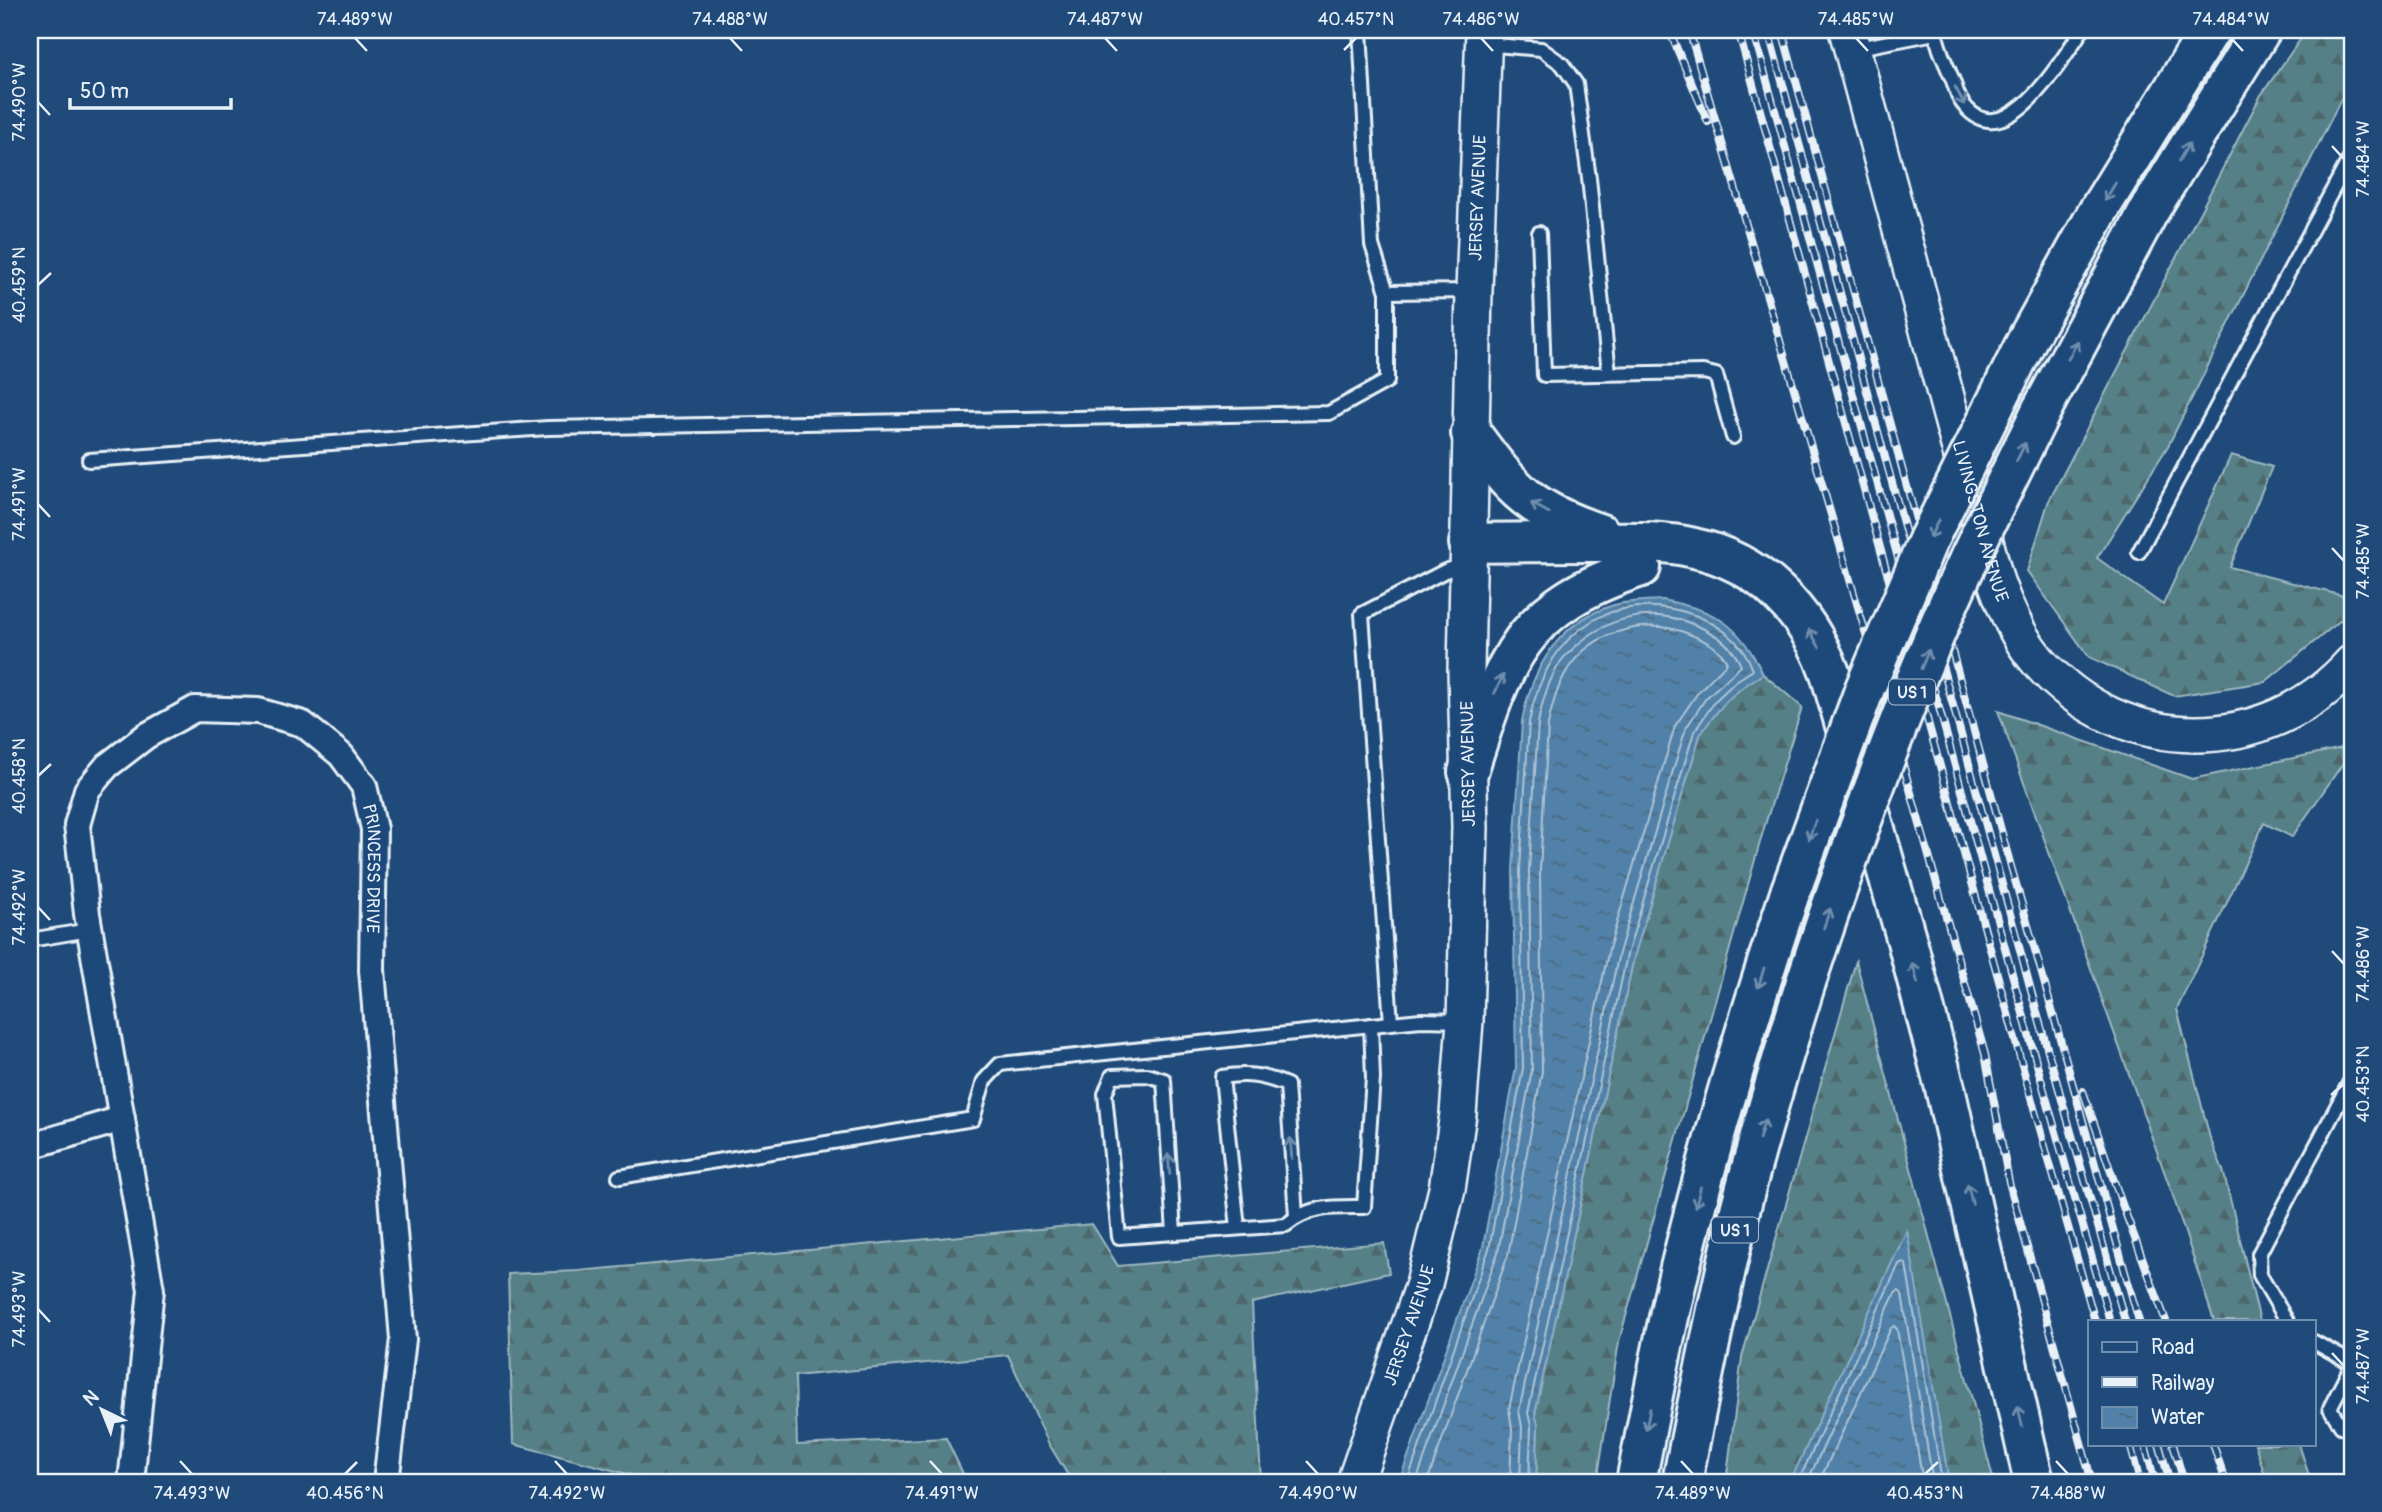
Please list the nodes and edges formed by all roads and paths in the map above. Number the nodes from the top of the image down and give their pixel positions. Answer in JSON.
{"nodes":[{"id":1,"x":1360,"y":30,"type":"edge"},
{"id":2,"x":2082,"y":30,"type":"edge"},
{"id":3,"x":2210,"y":30,"type":"edge"},
{"id":4,"x":2262,"y":30,"type":"edge"},
{"id":5,"x":1935,"y":31,"type":"edge"},
{"id":6,"x":1484,"y":37,"type":"edge"},
{"id":7,"x":1849,"y":40,"type":"edge"},
{"id":8,"x":2352,"y":154,"type":"edge"},
{"id":9,"x":1539,"y":233,"type":"dead end"},
{"id":10,"x":1474,"y":291,"type":"junction"},
{"id":11,"x":1387,"y":292,"type":"junction"},
{"id":12,"x":1609,"y":373,"type":"junction"},
{"id":13,"x":1471,"y":433,"type":"junction"},
{"id":14,"x":1733,"y":437,"type":"dead end"},
{"id":15,"x":89,"y":460,"type":"dead end"},
{"id":16,"x":2139,"y":552,"type":"dead end"},
{"id":17,"x":1469,"y":554,"type":"junction"},
{"id":18,"x":1634,"y":555,"type":"junction"},
{"id":19,"x":2352,"y":663,"type":"edge"},
{"id":20,"x":1468,"y":772,"type":"junction"},
{"id":21,"x":89,"y":930,"type":"junction"},
{"id":22,"x":30,"y":940,"type":"edge"},
{"id":23,"x":1465,"y":1021,"type":"junction"},
{"id":24,"x":1391,"y":1023,"type":"junction"},
{"id":25,"x":1371,"y":1025,"type":"junction"},
{"id":26,"x":2352,"y":1078,"type":"edge"},
{"id":27,"x":122,"y":1119,"type":"junction"},
{"id":28,"x":30,"y":1146,"type":"edge"},
{"id":29,"x":620,"y":1177,"type":"dead end"},
{"id":30,"x":1296,"y":1216,"type":"junction"},
{"id":31,"x":1238,"y":1228,"type":"junction"},
{"id":32,"x":1174,"y":1233,"type":"junction"},
{"id":33,"x":1719,"y":1297,"type":"junction"},
{"id":34,"x":2286,"y":1320,"type":"edge"},
{"id":35,"x":2316,"y":1343,"type":"edge"},
{"id":36,"x":2352,"y":1364,"type":"edge"},
{"id":37,"x":2352,"y":1432,"type":"edge"},
{"id":38,"x":131,"y":1482,"type":"edge"},
{"id":39,"x":386,"y":1482,"type":"edge"},
{"id":40,"x":1355,"y":1482,"type":"edge"},
{"id":41,"x":1636,"y":1482,"type":"edge"},
{"id":42,"x":1682,"y":1482,"type":"edge"},
{"id":43,"x":1705,"y":1482,"type":"edge"},
{"id":44,"x":2008,"y":1482,"type":"edge"},
{"id":45,"x":2035,"y":1482,"type":"edge"}],
"edges":[{"from":1,"to":11,"type":"lane"},
{"from":5,"to":2,"type":"lane","one_way":true},
{"from":3,"to":41,"type":"highway","number":"US 1","one_way":true,"bridge":true},
{"from":33,"to":4,"type":"highway","number":"US 1","one_way":true,"bridge":true},
{"from":5,"to":7,"type":"lane"},
{"from":6,"to":10,"type":"main road","name":"JERSEY AVENUE"},
{"from":6,"to":12,"type":"lane"},
{"from":7,"to":19,"type":"main road","name":"LIVINGSTON AVENUE"},
{"from":8,"to":16,"type":"lane"},
{"from":9,"to":12,"type":"lane"},
{"from":10,"to":11,"type":"lane"},
{"from":10,"to":13,"type":"main road","name":"JERSEY AVENUE"},
{"from":11,"to":15,"type":"lane"},
{"from":12,"to":14,"type":"lane"},
{"from":13,"to":17,"type":"main road","name":"JERSEY AVENUE"},
{"from":18,"to":13,"type":"highway","one_way":true},
{"from":17,"to":18,"type":"highway"},
{"from":17,"to":20,"type":"main road","name":"JERSEY AVENUE"},
{"from":17,"to":24,"type":"lane"},
{"from":20,"to":18,"type":"highway","one_way":true},
{"from":18,"to":44,"type":"highway"},
{"from":45,"to":18,"type":"highway","one_way":true},
{"from":20,"to":23,"type":"main road","name":"JERSEY AVENUE"},
{"from":21,"to":22,"type":"lane"},
{"from":21,"to":27,"type":"street","name":"PRINCESS DRIVE"},
{"from":21,"to":39,"type":"street","name":"PRINCESS DRIVE"},
{"from":23,"to":24,"type":"lane"},
{"from":23,"to":40,"type":"main road","name":"JERSEY AVENUE"},
{"from":24,"to":25,"type":"lane"},
{"from":25,"to":29,"type":"lane"},
{"from":25,"to":30,"type":"lane"},
{"from":26,"to":34,"type":"lane"},
{"from":27,"to":28,"type":"street"},
{"from":27,"to":38,"type":"street","name":"PRINCESS DRIVE"},
{"from":30,"to":31,"type":"lane"},
{"from":30,"to":31,"type":"lane","one_way":true},
{"from":31,"to":32,"type":"lane"},
{"from":32,"to":32,"type":"lane","one_way":true},
{"from":33,"to":42,"type":"highway","number":"US 1"},
{"from":33,"to":43,"type":"highway"},
{"from":35,"to":36,"type":"lane"},
{"from":36,"to":37,"type":"lane"}]}
